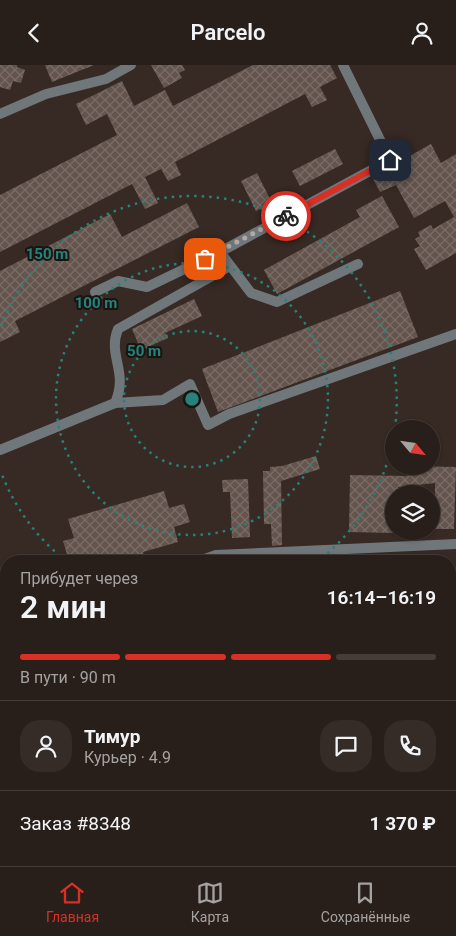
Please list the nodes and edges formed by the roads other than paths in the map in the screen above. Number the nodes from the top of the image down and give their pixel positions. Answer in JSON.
{"nodes":[{"id":1,"x":132,"y":65,"type":"edge"},
{"id":2,"x":343,"y":65,"type":"edge"},
{"id":3,"x":0,"y":114,"type":"edge"},
{"id":4,"x":220,"y":252,"type":"junction"},
{"id":5,"x":358,"y":264,"type":"dead end"},
{"id":6,"x":230,"y":266,"type":"junction"},
{"id":7,"x":94,"y":292,"type":"dead end"},
{"id":8,"x":456,"y":334,"type":"edge"},
{"id":9,"x":115,"y":403,"type":"junction"},
{"id":10,"x":0,"y":450,"type":"edge"},
{"id":11,"x":455,"y":544,"type":"edge"},
{"id":12,"x":216,"y":555,"type":"edge"}],
"edges":[{"from":1,"to":3,"type":"street"},
{"from":2,"to":4,"type":"street"},
{"from":4,"to":6,"type":"street"},
{"from":4,"to":7,"type":"street"},
{"from":5,"to":6,"type":"street"},
{"from":6,"to":9,"type":"street"},
{"from":8,"to":9,"type":"street"},
{"from":9,"to":10,"type":"street"},
{"from":11,"to":12,"type":"street"}]}
